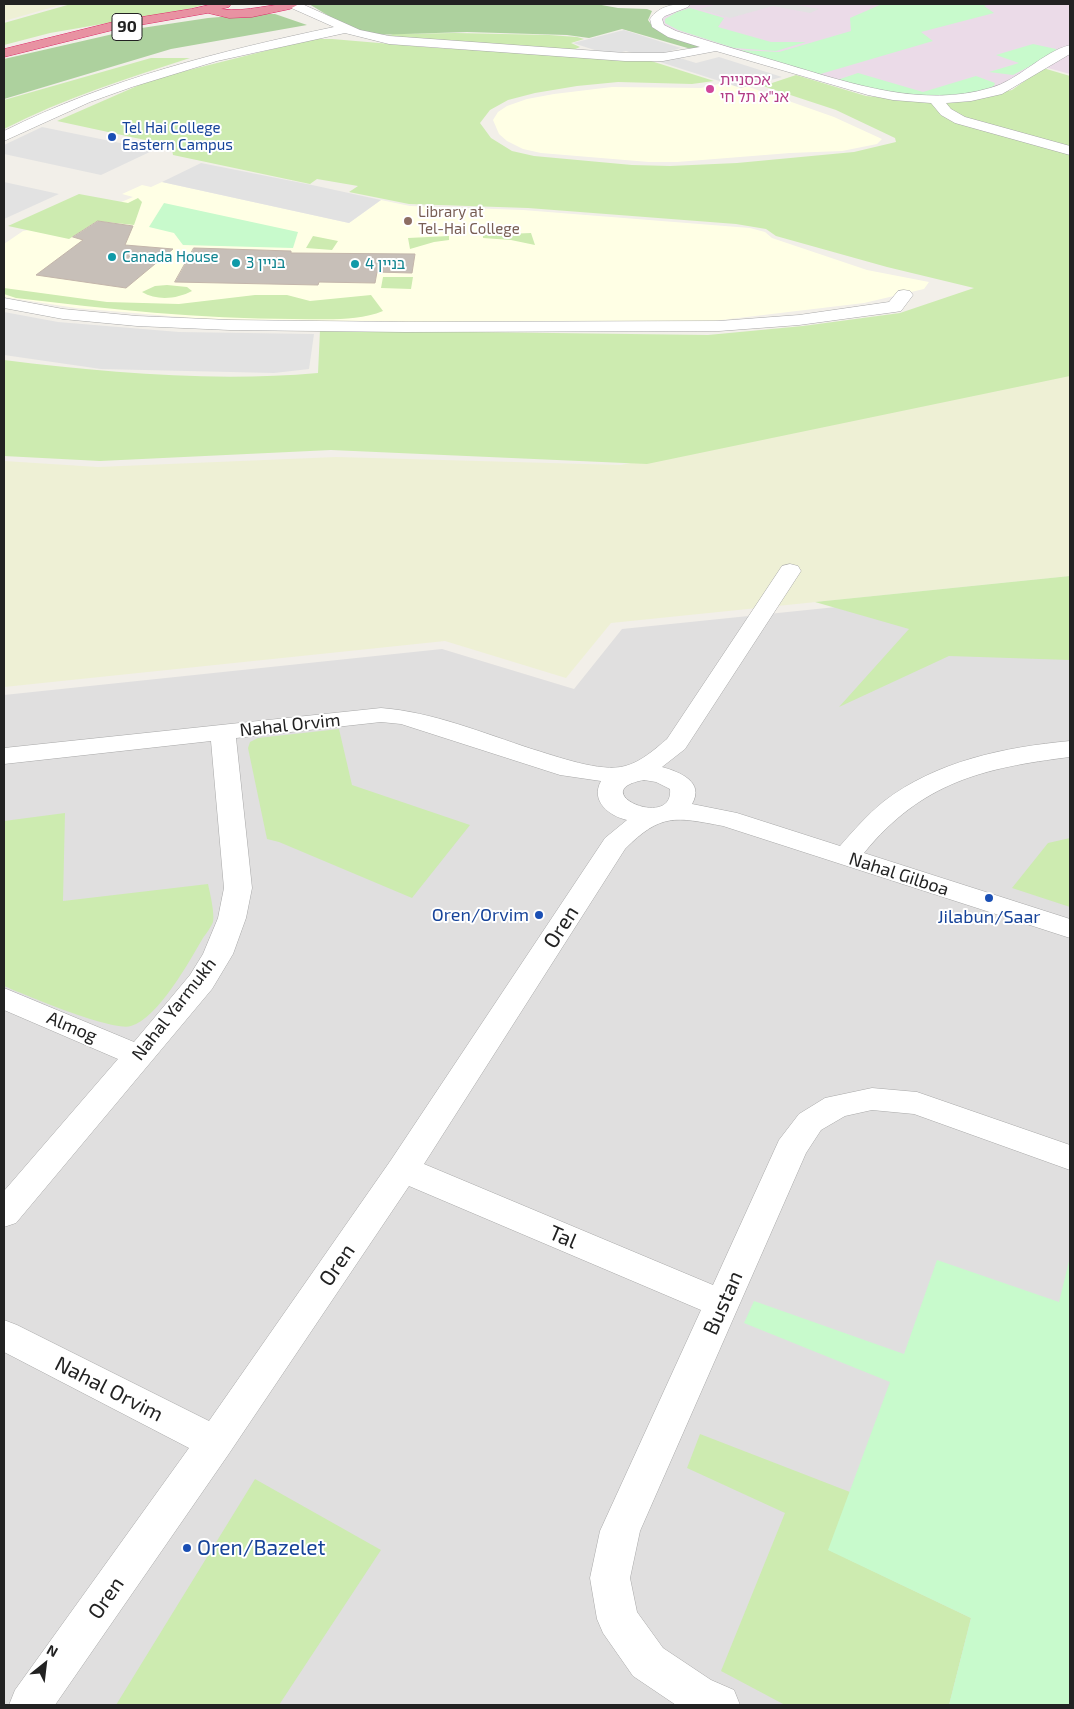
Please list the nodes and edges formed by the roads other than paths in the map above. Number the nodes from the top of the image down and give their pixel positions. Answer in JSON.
{"nodes":[{"id":1,"x":293,"y":4,"type":"edge"},
{"id":2,"x":684,"y":4,"type":"edge"},
{"id":3,"x":222,"y":8,"type":"edge"},
{"id":4,"x":256,"y":12,"type":"junction"},
{"id":5,"x":315,"y":16,"type":"junction"},
{"id":6,"x":344,"y":29,"type":"junction"},
{"id":7,"x":718,"y":48,"type":"junction"},
{"id":8,"x":1070,"y":49,"type":"edge"},
{"id":9,"x":4,"y":53,"type":"edge"},
{"id":10,"x":935,"y":99,"type":"junction"},
{"id":11,"x":4,"y":137,"type":"edge"},
{"id":12,"x":1070,"y":151,"type":"edge"},
{"id":13,"x":904,"y":295,"type":"dead end"},
{"id":14,"x":4,"y":304,"type":"edge"},
{"id":15,"x":790,"y":571,"type":"dead end"},
{"id":16,"x":223,"y":732,"type":"junction"},
{"id":17,"x":676,"y":744,"type":"junction"},
{"id":18,"x":1070,"y":749,"type":"edge"},
{"id":19,"x":4,"y":756,"type":"edge"},
{"id":20,"x":621,"y":785,"type":"junction"},
{"id":21,"x":671,"y":800,"type":"junction"},
{"id":22,"x":607,"y":856,"type":"junction"},
{"id":23,"x":846,"y":857,"type":"junction"},
{"id":24,"x":1070,"y":929,"type":"edge"},
{"id":25,"x":4,"y":998,"type":"edge"},
{"id":26,"x":139,"y":1056,"type":"junction"},
{"id":27,"x":1070,"y":1158,"type":"edge"},
{"id":28,"x":403,"y":1169,"type":"junction"},
{"id":29,"x":4,"y":1214,"type":"edge"},
{"id":30,"x":722,"y":1304,"type":"junction"},
{"id":31,"x":4,"y":1335,"type":"edge"},
{"id":32,"x":215,"y":1443,"type":"junction"},
{"id":33,"x":58,"y":1667,"type":"junction"},
{"id":34,"x":30,"y":1705,"type":"edge"},
{"id":35,"x":43,"y":1705,"type":"edge"},
{"id":36,"x":719,"y":1705,"type":"edge"}],
"edges":[{"from":1,"to":4,"type":"highway","number":"90"},
{"from":1,"to":5,"type":"street"},
{"from":2,"to":7,"type":"street"},
{"from":3,"to":4,"type":"highway","number":"90"},
{"from":3,"to":9,"type":"highway","number":"90"},
{"from":4,"to":5,"type":"street"},
{"from":5,"to":6,"type":"street"},
{"from":6,"to":7,"type":"street"},
{"from":6,"to":11,"type":"street"},
{"from":7,"to":10,"type":"street"},
{"from":8,"to":10,"type":"street"},
{"from":10,"to":12,"type":"street"},
{"from":13,"to":14,"type":"street"},
{"from":15,"to":17,"type":"street"},
{"from":16,"to":19,"type":"street","name":"Nahal Orvim"},
{"from":16,"to":20,"type":"street","name":"Nahal Orvim"},
{"from":16,"to":26,"type":"street","name":"Nahal Yarmukh"},
{"from":17,"to":20,"type":"street"},
{"from":17,"to":21,"type":"street"},
{"from":18,"to":23,"type":"street"},
{"from":20,"to":21,"type":"street","name":"Nahal Orvim"},
{"from":20,"to":21,"type":"street"},
{"from":20,"to":22,"type":"street","name":"Oren"},
{"from":21,"to":22,"type":"street","name":"Oren"},
{"from":21,"to":23,"type":"street","name":"Nahal Gilboa"},
{"from":22,"to":28,"type":"street","name":"Oren"},
{"from":23,"to":24,"type":"street","name":"Nahal Gilboa"},
{"from":25,"to":26,"type":"street","name":"Almog"},
{"from":26,"to":29,"type":"street","name":"Nahal Yarmukh"},
{"from":27,"to":30,"type":"street","name":"Bustan"},
{"from":28,"to":30,"type":"street","name":"Tal"},
{"from":28,"to":32,"type":"street","name":"Oren"},
{"from":30,"to":36,"type":"street","name":"Bustan"},
{"from":31,"to":32,"type":"street","name":"Nahal Orvim"},
{"from":32,"to":33,"type":"street","name":"Oren"},
{"from":33,"to":34,"type":"street","name":"Oren"},
{"from":33,"to":35,"type":"street","name":"Oren"}]}
